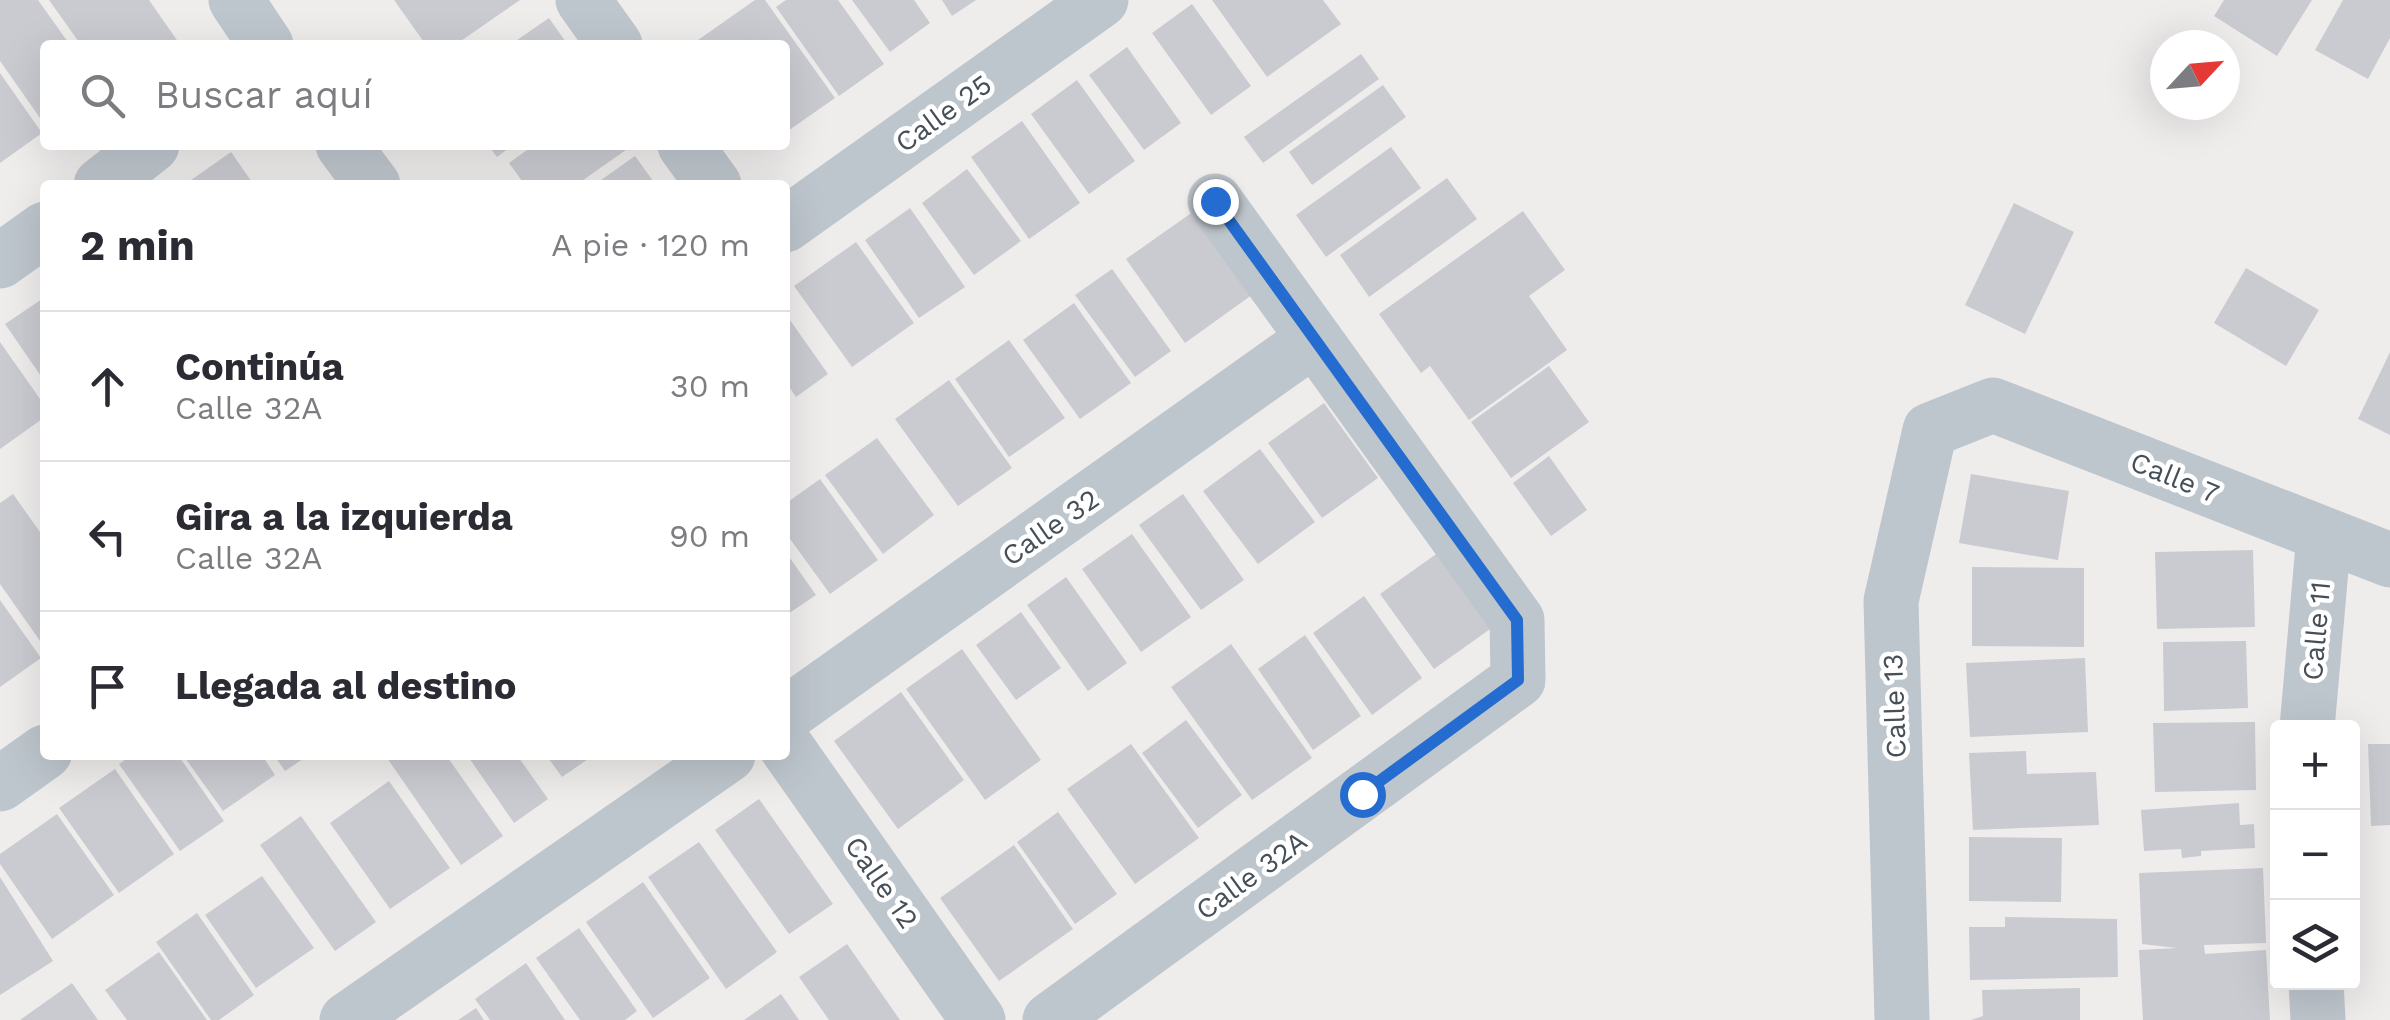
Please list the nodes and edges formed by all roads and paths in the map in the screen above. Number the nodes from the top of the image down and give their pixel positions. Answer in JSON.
{"nodes":[{"id":1,"x":236,"y":0,"type":"edge"},
{"id":2,"x":583,"y":0,"type":"edge"},
{"id":3,"x":1101,"y":0,"type":"edge"},
{"id":4,"x":263,"y":40,"type":"edge"},
{"id":5,"x":611,"y":40,"type":"edge"},
{"id":6,"x":146,"y":150,"type":"edge"},
{"id":7,"x":346,"y":150,"type":"edge"},
{"id":8,"x":690,"y":150,"type":"edge"},
{"id":9,"x":107,"y":180,"type":"edge"},
{"id":10,"x":370,"y":180,"type":"edge"},
{"id":11,"x":710,"y":180,"type":"edge"},
{"id":12,"x":1215,"y":201,"type":"dead end"},
{"id":13,"x":790,"y":221,"type":"edge"},
{"id":14,"x":40,"y":232,"type":"edge"},
{"id":15,"x":0,"y":260,"type":"edge"},
{"id":16,"x":1314,"y":339,"type":"junction"},
{"id":17,"x":1961,"y":417,"type":"joint"},
{"id":18,"x":2324,"y":535,"type":"junction"},
{"id":19,"x":2390,"y":560,"type":"edge"},
{"id":20,"x":790,"y":712,"type":"edge"},
{"id":21,"x":2309,"y":720,"type":"edge"},
{"id":22,"x":790,"y":752,"type":"edge"},
{"id":23,"x":40,"y":756,"type":"edge"},
{"id":24,"x":721,"y":760,"type":"edge"},
{"id":25,"x":0,"y":784,"type":"edge"},
{"id":26,"x":2316,"y":990,"type":"edge"},
{"id":27,"x":347,"y":1020,"type":"edge"},
{"id":28,"x":978,"y":1020,"type":"edge"},
{"id":29,"x":1050,"y":1020,"type":"edge"},
{"id":30,"x":1902,"y":1020,"type":"edge"},
{"id":31,"x":2318,"y":1020,"type":"edge"}],
"edges":[{"from":1,"to":4,"type":"street"},
{"from":2,"to":5,"type":"street"},
{"from":3,"to":13,"type":"street","name":"Calle 25"},
{"from":6,"to":9,"type":"street"},
{"from":7,"to":10,"type":"street"},
{"from":8,"to":11,"type":"street"},
{"from":12,"to":16,"type":"street","name":"Calle 32A"},
{"from":14,"to":15,"type":"street"},
{"from":16,"to":20,"type":"street","name":"Calle 32"},
{"from":16,"to":29,"type":"street","name":"Calle 32A"},
{"from":17,"to":18,"type":"street","name":"Calle 7"},
{"from":17,"to":30,"type":"street","name":"Calle 13"},
{"from":18,"to":19,"type":"street","name":"Calle 7"},
{"from":18,"to":21,"type":"street","name":"Calle 11"},
{"from":22,"to":28,"type":"street","name":"Calle 12"},
{"from":23,"to":25,"type":"street"},
{"from":24,"to":27,"type":"street"},
{"from":26,"to":31,"type":"street"}]}
